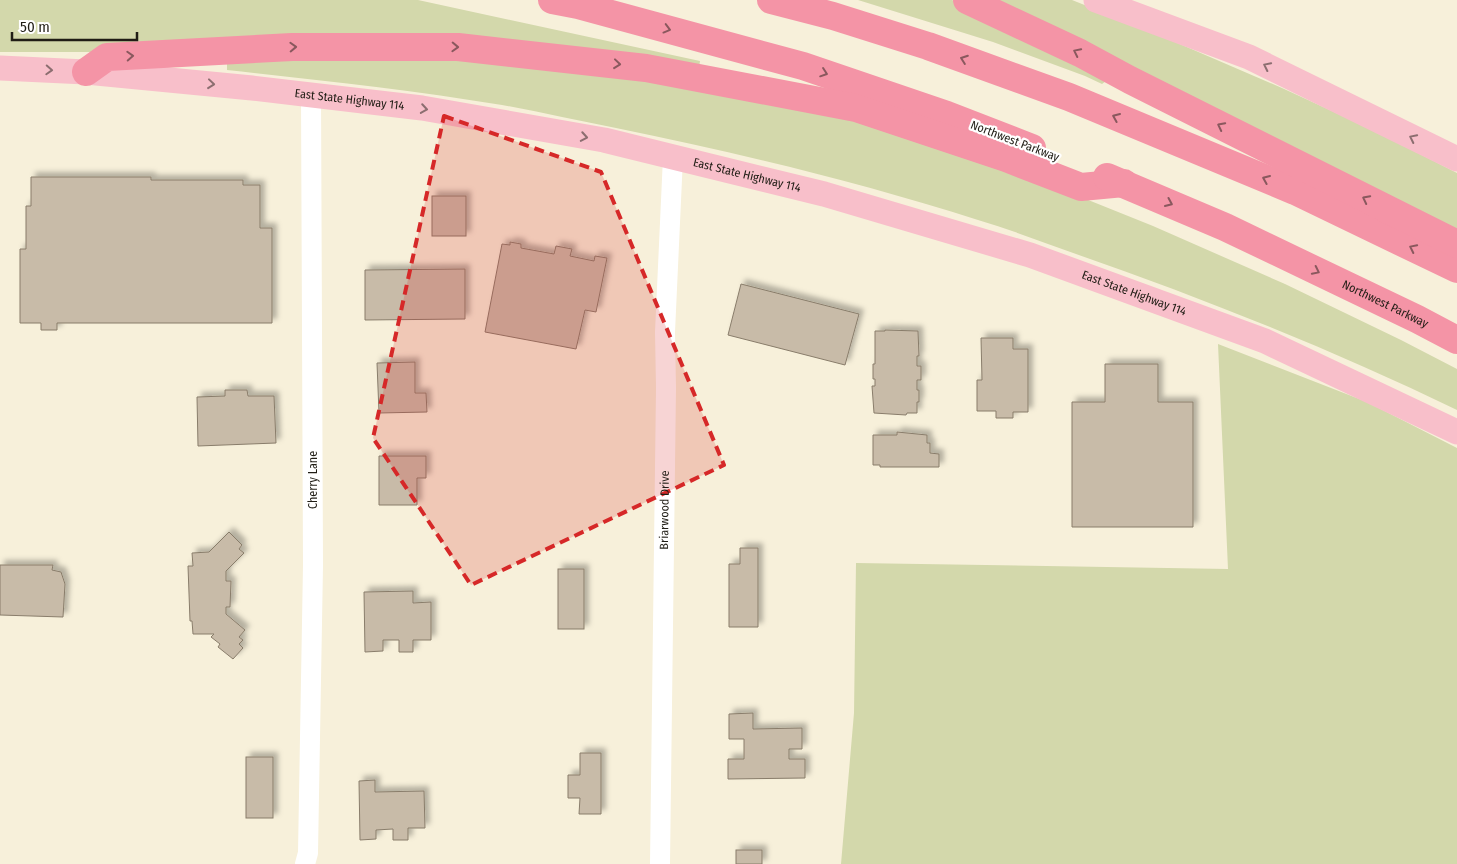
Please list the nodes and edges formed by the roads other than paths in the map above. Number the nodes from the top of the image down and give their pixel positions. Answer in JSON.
{"nodes":[{"id":1,"x":552,"y":0,"type":"edge"},
{"id":2,"x":771,"y":0,"type":"edge"},
{"id":3,"x":967,"y":0,"type":"edge"},
{"id":4,"x":1096,"y":0,"type":"edge"},
{"id":5,"x":0,"y":68,"type":"edge"},
{"id":6,"x":86,"y":72,"type":"junction"},
{"id":7,"x":311,"y":95,"type":"junction"},
{"id":8,"x":672,"y":157,"type":"junction"},
{"id":9,"x":1457,"y":159,"type":"edge"},
{"id":10,"x":1124,"y":183,"type":"junction"},
{"id":11,"x":1457,"y":244,"type":"edge"},
{"id":12,"x":1457,"y":270,"type":"edge"},
{"id":13,"x":1457,"y":340,"type":"edge"},
{"id":14,"x":1457,"y":432,"type":"edge"},
{"id":15,"x":305,"y":864,"type":"edge"},
{"id":16,"x":660,"y":864,"type":"edge"}],
"edges":[{"from":1,"to":10,"type":"highway","name":"Northwest Parkway","one_way":true},
{"from":12,"to":2,"type":"highway","one_way":true},
{"from":11,"to":3,"type":"highway","one_way":true},
{"from":9,"to":4,"type":"main road","one_way":true},
{"from":5,"to":6,"type":"main road","name":"East State Highway 114","one_way":true},
{"from":6,"to":7,"type":"main road","name":"East State Highway 114","one_way":true},
{"from":6,"to":10,"type":"highway","one_way":true},
{"from":7,"to":8,"type":"main road","name":"East State Highway 114","one_way":true},
{"from":7,"to":15,"type":"street","name":"Cherry Lane"},
{"from":8,"to":14,"type":"main road","name":"East State Highway 114"},
{"from":8,"to":16,"type":"street","name":"Briarwood Drive"},
{"from":10,"to":13,"type":"highway","name":"Northwest Parkway","one_way":true}]}
